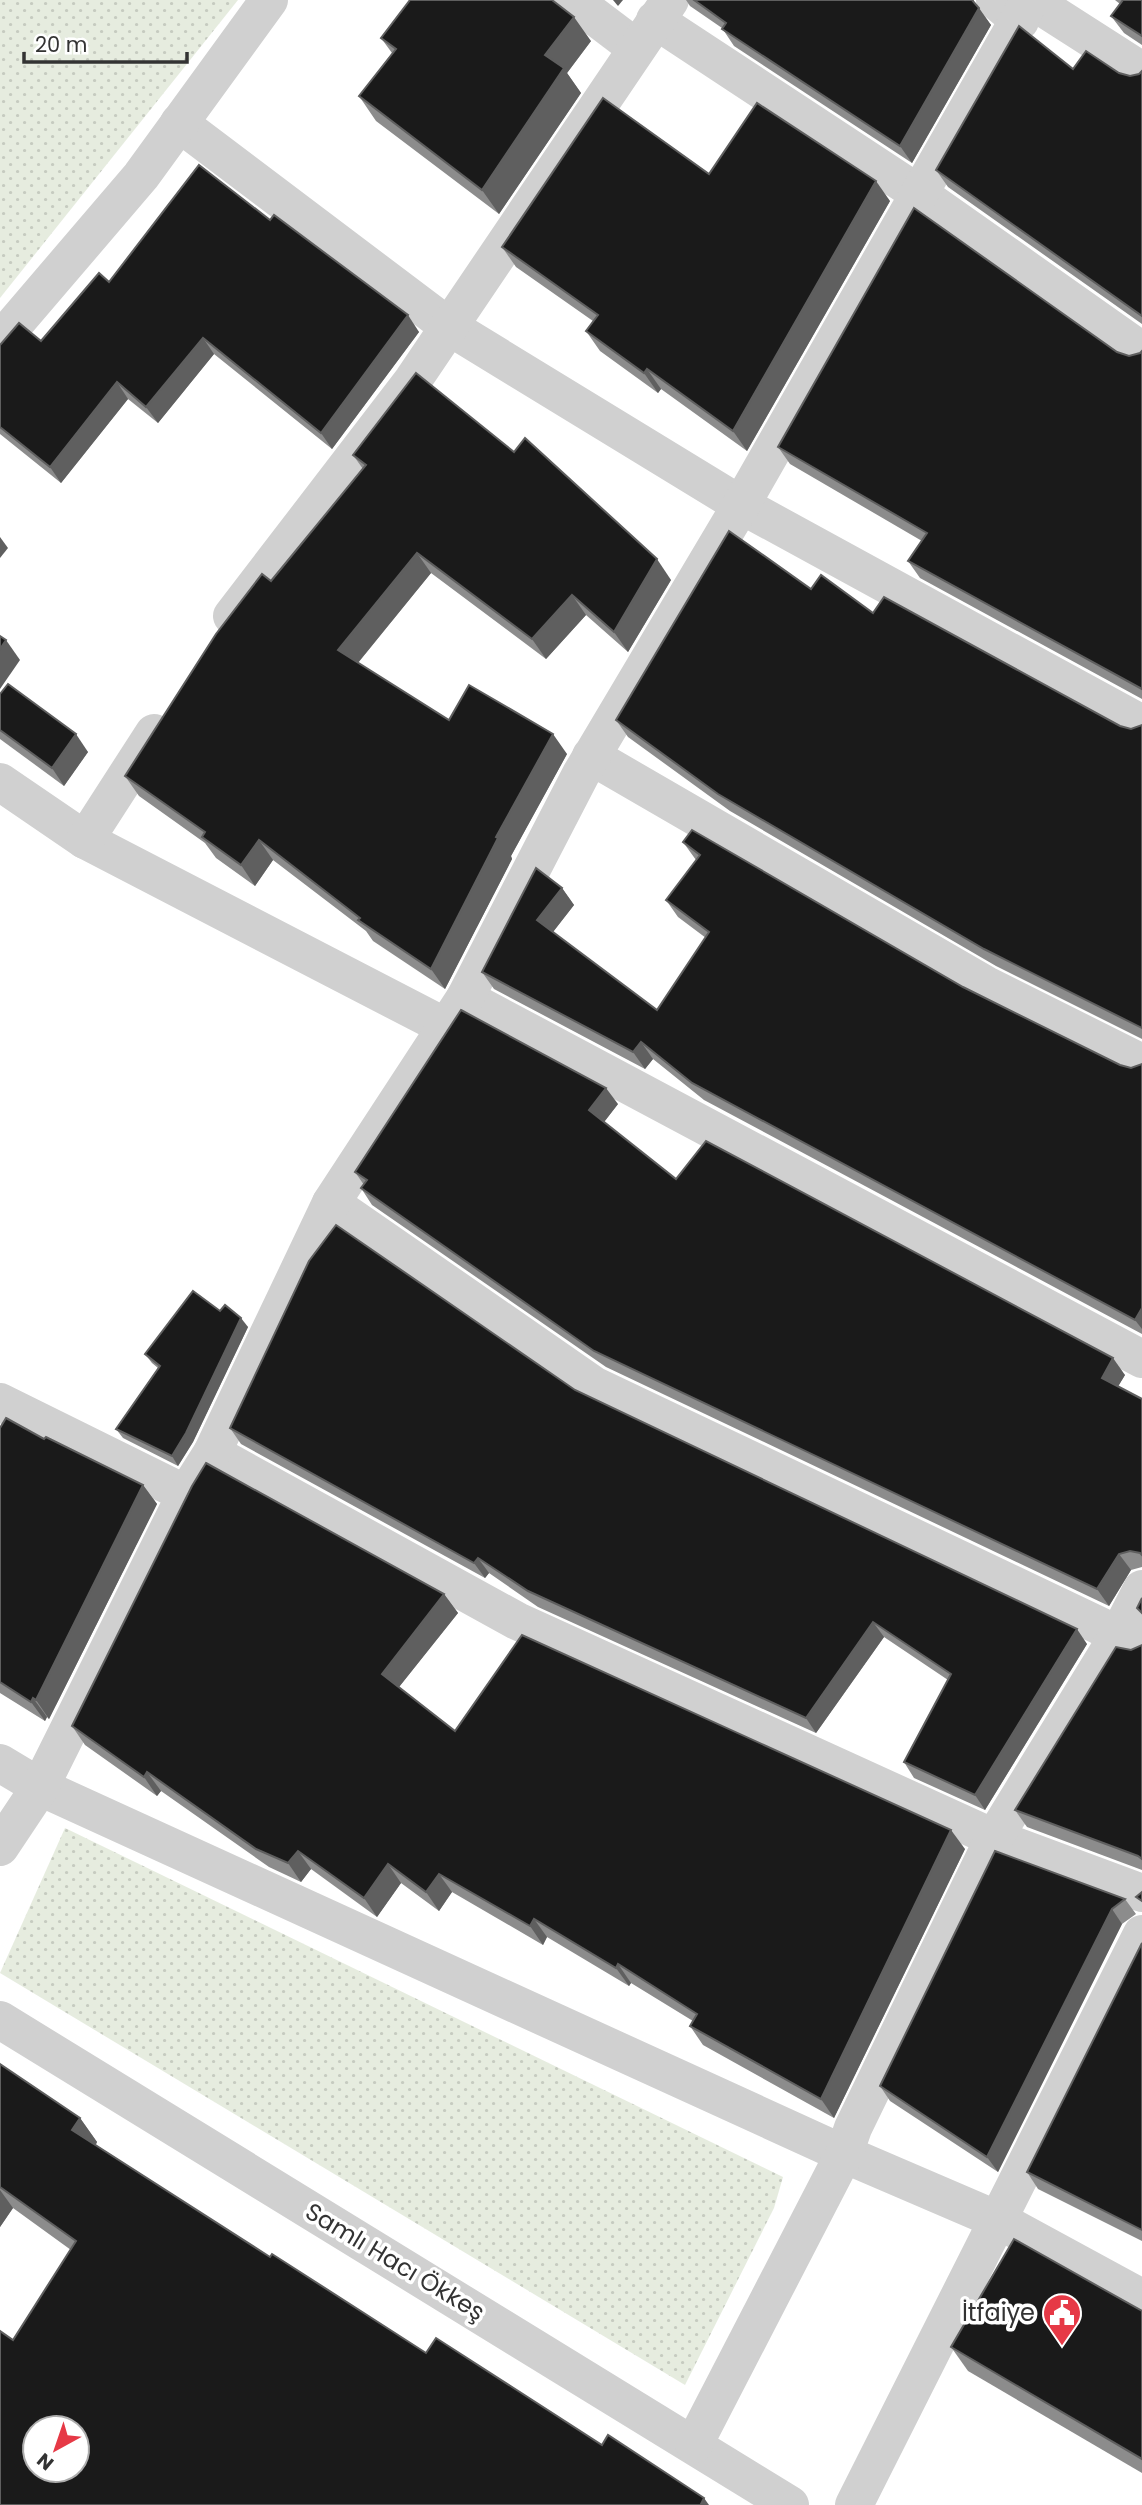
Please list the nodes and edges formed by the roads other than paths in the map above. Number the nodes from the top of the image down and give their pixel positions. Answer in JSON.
{"nodes":[{"id":1,"x":269,"y":0,"type":"edge"},
{"id":2,"x":573,"y":0,"type":"edge"},
{"id":3,"x":1019,"y":5,"type":"edge"},
{"id":4,"x":654,"y":22,"type":"edge"},
{"id":5,"x":1142,"y":71,"type":"edge"},
{"id":6,"x":178,"y":123,"type":"junction"},
{"id":7,"x":918,"y":193,"type":"junction"},
{"id":8,"x":448,"y":326,"type":"junction"},
{"id":9,"x":0,"y":341,"type":"edge"},
{"id":10,"x":1142,"y":351,"type":"edge"},
{"id":11,"x":741,"y":505,"type":"junction"},
{"id":12,"x":212,"y":642,"type":"edge"},
{"id":13,"x":175,"y":700,"type":"edge"},
{"id":14,"x":1142,"y":724,"type":"edge"},
{"id":15,"x":591,"y":756,"type":"junction"},
{"id":16,"x":0,"y":782,"type":"edge"},
{"id":17,"x":85,"y":840,"type":"junction"},
{"id":18,"x":455,"y":1013,"type":"junction"},
{"id":19,"x":1142,"y":1063,"type":"edge"},
{"id":20,"x":331,"y":1203,"type":"junction"},
{"id":21,"x":1142,"y":1359,"type":"edge"},
{"id":22,"x":0,"y":1402,"type":"edge"},
{"id":23,"x":212,"y":1453,"type":"junction"},
{"id":24,"x":186,"y":1494,"type":"junction"},
{"id":25,"x":1142,"y":1589,"type":"edge"},
{"id":26,"x":1130,"y":1641,"type":"edge"},
{"id":27,"x":0,"y":1763,"type":"edge"},
{"id":28,"x":40,"y":1787,"type":"junction"},
{"id":29,"x":994,"y":1838,"type":"junction"},
{"id":30,"x":0,"y":1847,"type":"edge"},
{"id":31,"x":1142,"y":1893,"type":"edge"},
{"id":32,"x":1142,"y":1934,"type":"edge"},
{"id":33,"x":0,"y":2020,"type":"edge"},
{"id":34,"x":844,"y":2154,"type":"junction"},
{"id":35,"x":1000,"y":2221,"type":"junction"},
{"id":36,"x":1142,"y":2298,"type":"edge"},
{"id":37,"x":694,"y":2444,"type":"junction"},
{"id":38,"x":790,"y":2505,"type":"edge"},
{"id":39,"x":854,"y":2505,"type":"edge"}],
"edges":[{"from":1,"to":6,"type":"street"},
{"from":2,"to":4,"type":"street"},
{"from":3,"to":5,"type":"street"},
{"from":3,"to":7,"type":"street"},
{"from":4,"to":7,"type":"street"},
{"from":4,"to":8,"type":"street"},
{"from":6,"to":8,"type":"street"},
{"from":6,"to":9,"type":"street"},
{"from":7,"to":10,"type":"street"},
{"from":7,"to":11,"type":"street"},
{"from":8,"to":11,"type":"street"},
{"from":8,"to":12,"type":"street"},
{"from":11,"to":14,"type":"street"},
{"from":11,"to":15,"type":"street"},
{"from":13,"to":17,"type":"street"},
{"from":15,"to":18,"type":"street"},
{"from":15,"to":19,"type":"street"},
{"from":16,"to":17,"type":"street"},
{"from":17,"to":18,"type":"street"},
{"from":18,"to":20,"type":"street"},
{"from":18,"to":21,"type":"street"},
{"from":20,"to":23,"type":"street"},
{"from":20,"to":26,"type":"street"},
{"from":22,"to":24,"type":"street"},
{"from":23,"to":24,"type":"street"},
{"from":23,"to":29,"type":"street"},
{"from":24,"to":28,"type":"street"},
{"from":25,"to":26,"type":"street"},
{"from":26,"to":29,"type":"street"},
{"from":27,"to":28,"type":"street"},
{"from":28,"to":30,"type":"street"},
{"from":28,"to":34,"type":"street"},
{"from":29,"to":31,"type":"street"},
{"from":29,"to":34,"type":"street"},
{"from":32,"to":35,"type":"street"},
{"from":33,"to":37,"type":"street","name":"Samlı Hacı Ökkeş"},
{"from":34,"to":35,"type":"street"},
{"from":34,"to":37,"type":"street"},
{"from":35,"to":36,"type":"street"},
{"from":35,"to":39,"type":"street"},
{"from":37,"to":38,"type":"street","name":"Samlı Hacı Ökkeş"}]}
